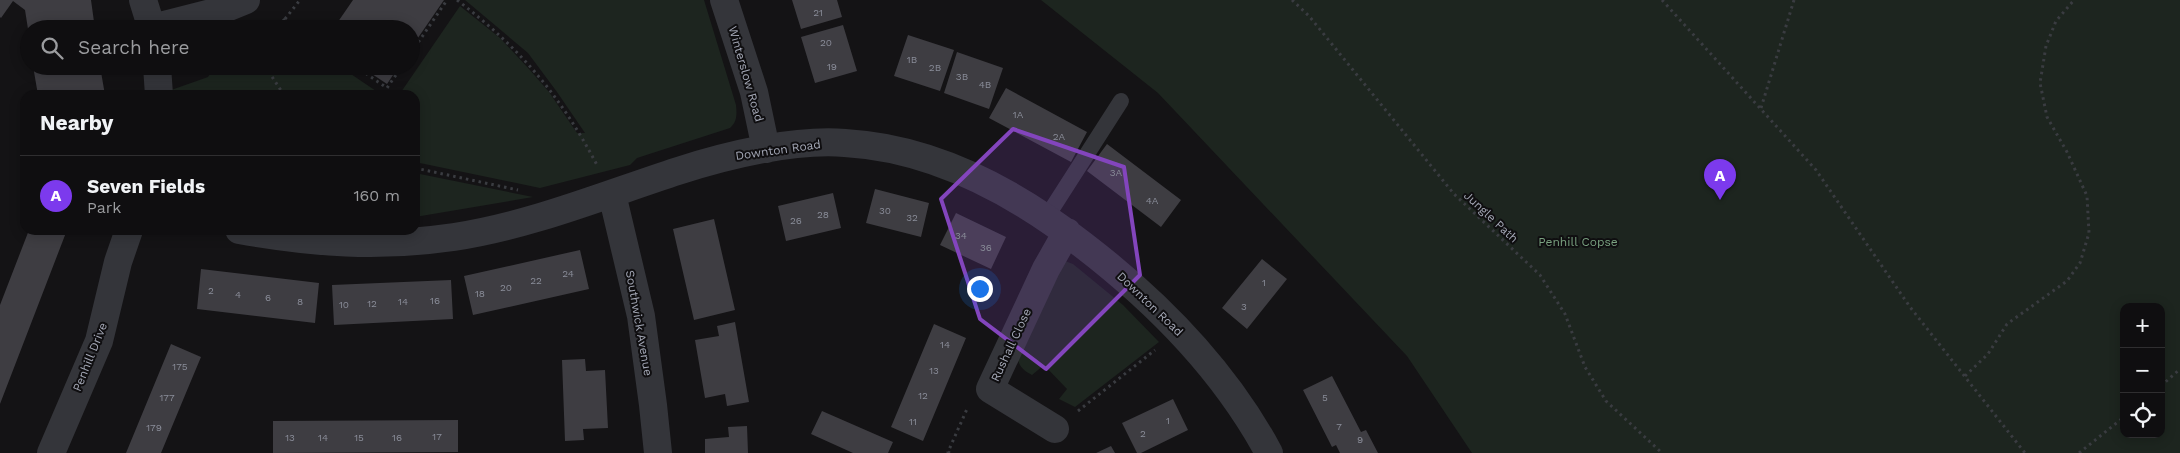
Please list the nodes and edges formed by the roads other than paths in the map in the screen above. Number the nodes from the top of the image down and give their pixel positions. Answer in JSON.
{"nodes":[{"id":1,"x":143,"y":0,"type":"edge"},
{"id":2,"x":246,"y":0,"type":"edge"},
{"id":3,"x":724,"y":0,"type":"edge"},
{"id":4,"x":149,"y":20,"type":"edge"},
{"id":5,"x":183,"y":20,"type":"edge"},
{"id":6,"x":158,"y":75,"type":"edge"},
{"id":7,"x":159,"y":90,"type":"edge"},
{"id":8,"x":1122,"y":101,"type":"dead end"},
{"id":9,"x":766,"y":150,"type":"junction"},
{"id":10,"x":612,"y":194,"type":"junction"},
{"id":11,"x":1057,"y":225,"type":"junction"},
{"id":12,"x":127,"y":235,"type":"edge"},
{"id":13,"x":267,"y":235,"type":"edge"},
{"id":14,"x":1056,"y":429,"type":"road end"},
{"id":15,"x":51,"y":453,"type":"edge"},
{"id":16,"x":658,"y":453,"type":"edge"},
{"id":17,"x":1269,"y":453,"type":"edge"}],
"edges":[{"from":1,"to":4,"type":"street"},
{"from":2,"to":5,"type":"street"},
{"from":3,"to":9,"type":"street","name":"Winterslow Road"},
{"from":6,"to":7,"type":"street"},
{"from":8,"to":11,"type":"lane"},
{"from":9,"to":10,"type":"street","name":"Downton Road"},
{"from":9,"to":11,"type":"street","name":"Downton Road"},
{"from":10,"to":13,"type":"street","name":"Downton Road"},
{"from":10,"to":16,"type":"street","name":"Southwick Avenue"},
{"from":11,"to":14,"type":"street","name":"Rushall Close"},
{"from":11,"to":17,"type":"street","name":"Downton Road"},
{"from":12,"to":15,"type":"street","name":"Penhill Drive"}]}
